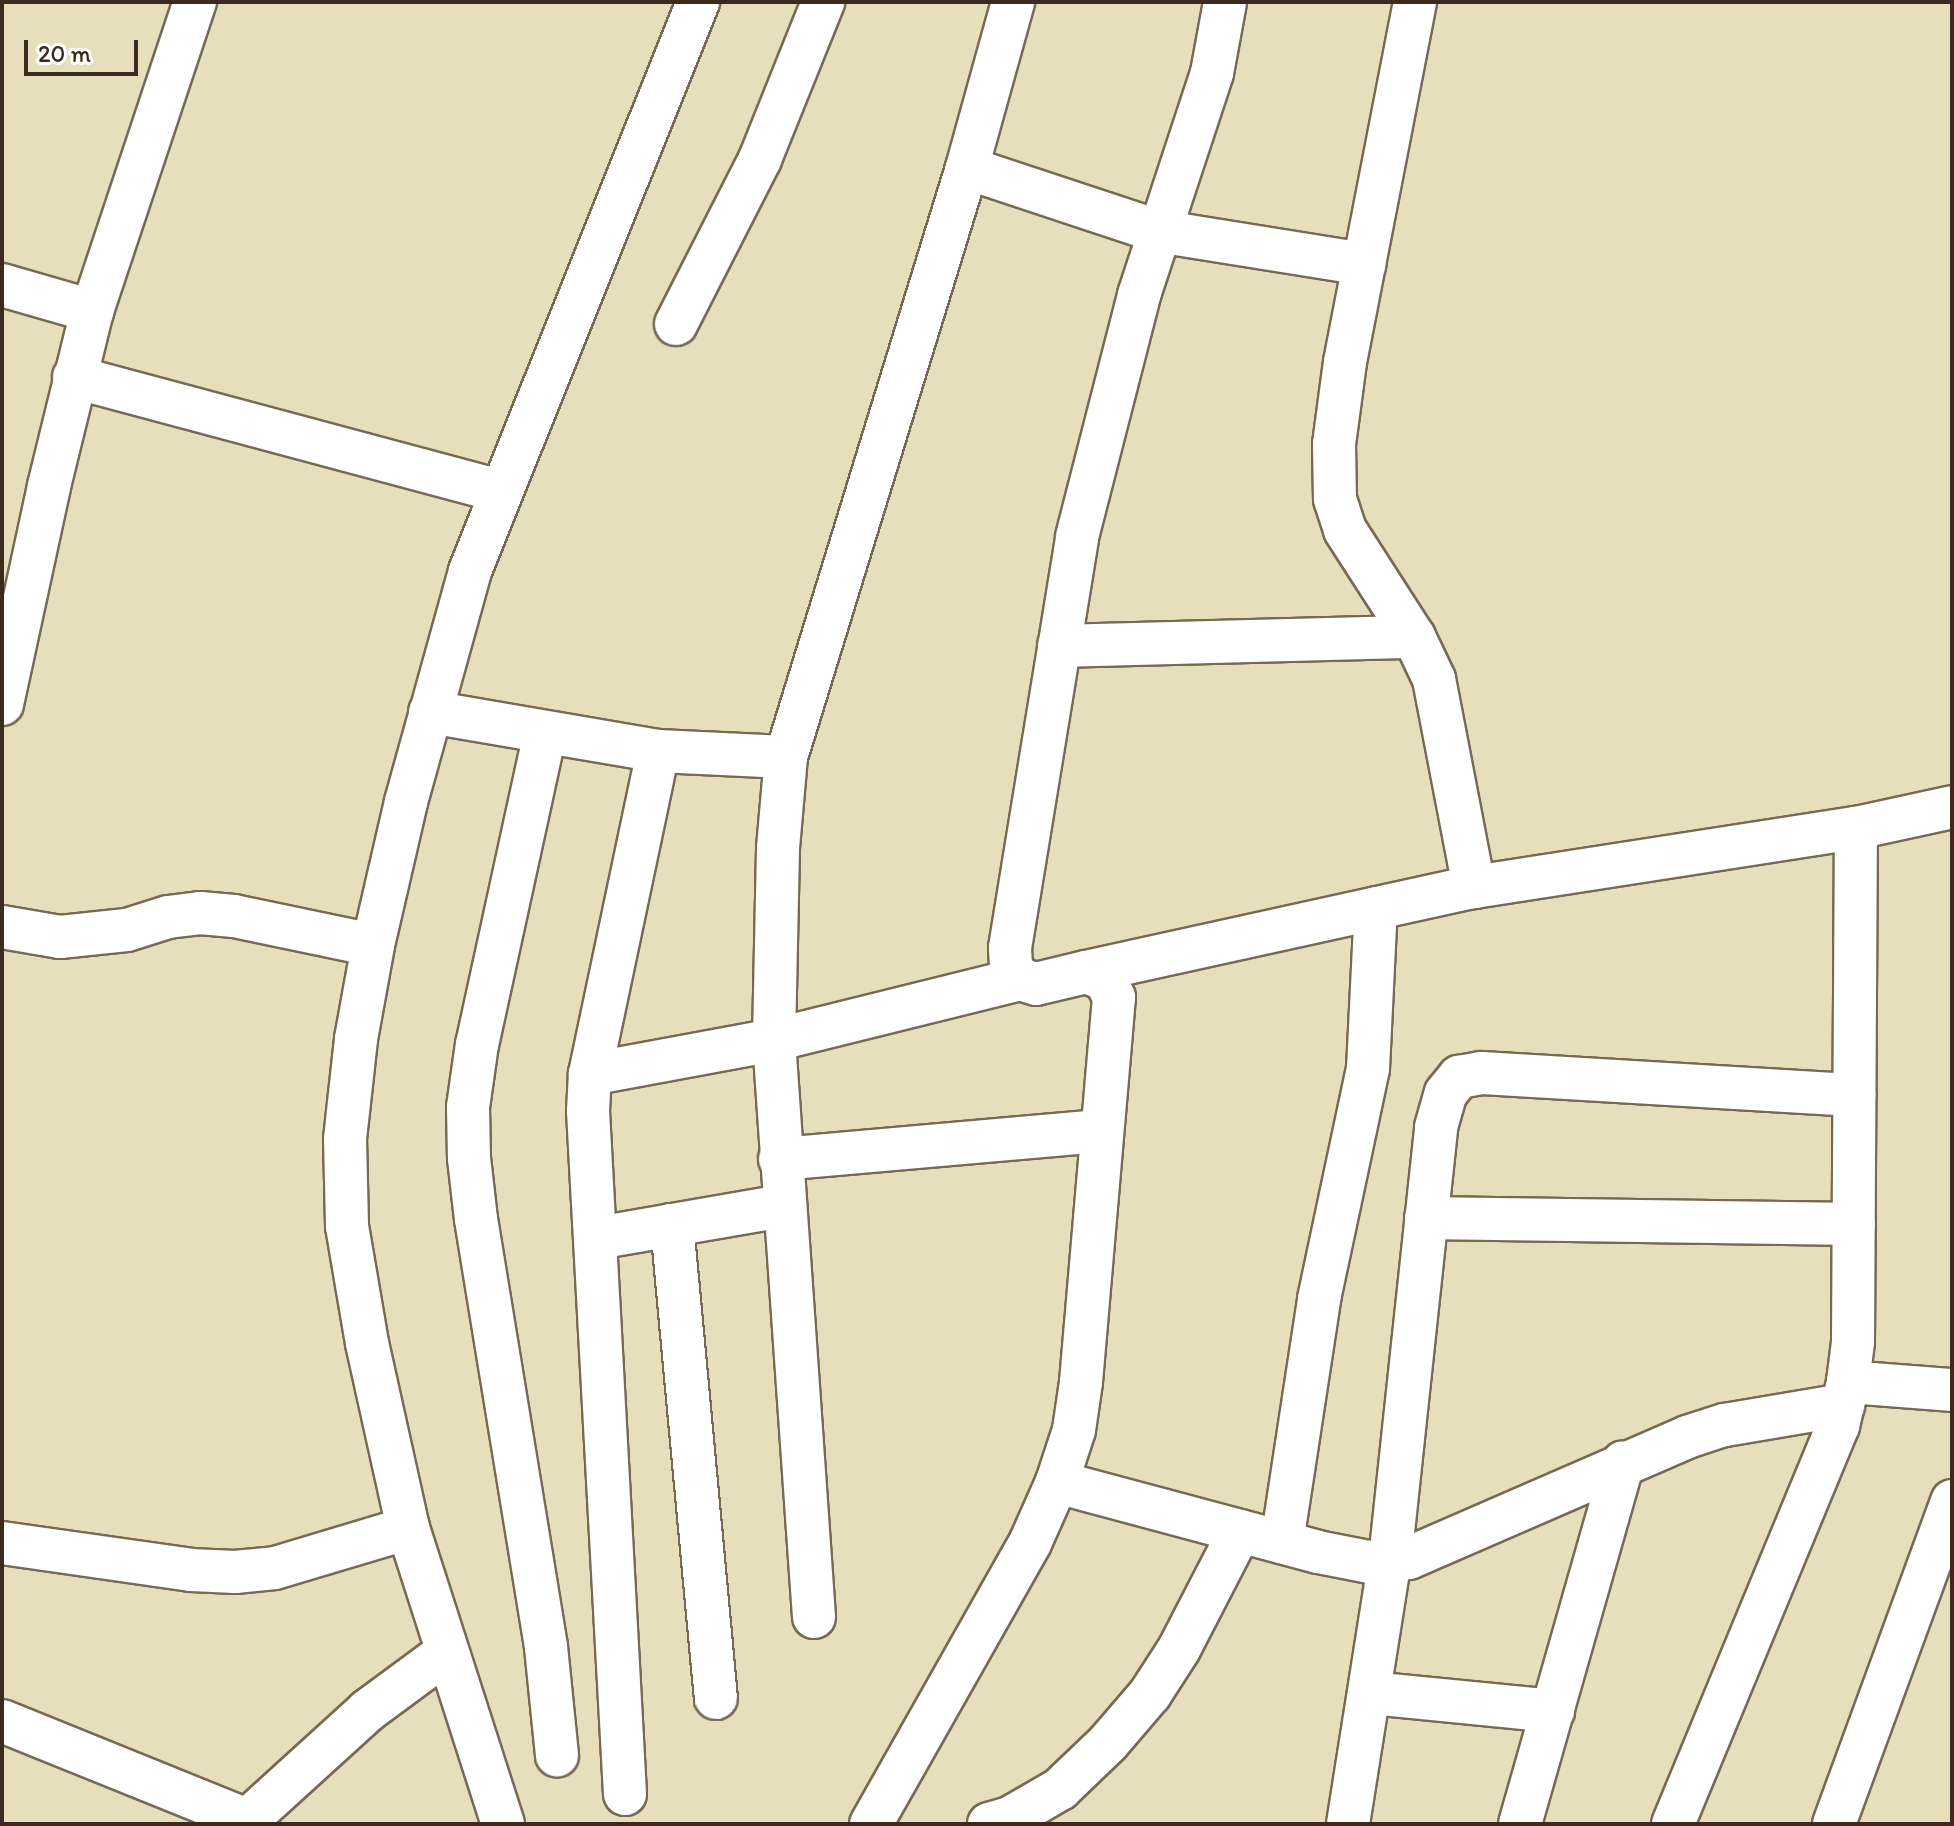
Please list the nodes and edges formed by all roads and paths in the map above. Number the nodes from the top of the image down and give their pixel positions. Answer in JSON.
{"nodes":[{"id":1,"x":195,"y":2,"type":"edge"},
{"id":2,"x":698,"y":2,"type":"edge"},
{"id":3,"x":823,"y":2,"type":"edge"},
{"id":4,"x":1013,"y":2,"type":"edge"},
{"id":5,"x":1225,"y":2,"type":"edge"},
{"id":6,"x":1415,"y":2,"type":"edge"},
{"id":7,"x":967,"y":168,"type":"junction"},
{"id":8,"x":1158,"y":231,"type":"junction"},
{"id":9,"x":1364,"y":264,"type":"junction"},
{"id":10,"x":2,"y":285,"type":"edge"},
{"id":11,"x":92,"y":311,"type":"junction"},
{"id":12,"x":676,"y":324,"type":"dead end"},
{"id":13,"x":74,"y":377,"type":"junction"},
{"id":14,"x":500,"y":491,"type":"junction"},
{"id":15,"x":1414,"y":637,"type":"junction"},
{"id":16,"x":1059,"y":646,"type":"junction"},
{"id":17,"x":2,"y":704,"type":"edge"},
{"id":18,"x":430,"y":712,"type":"junction"},
{"id":19,"x":545,"y":733,"type":"junction"},
{"id":20,"x":658,"y":751,"type":"junction"},
{"id":21,"x":786,"y":757,"type":"junction"},
{"id":22,"x":1952,"y":807,"type":"edge"},
{"id":23,"x":1856,"y":828,"type":"junction"},
{"id":24,"x":1474,"y":887,"type":"junction"},
{"id":25,"x":1376,"y":908,"type":"junction"},
{"id":26,"x":2,"y":927,"type":"edge"},
{"id":27,"x":373,"y":945,"type":"junction"},
{"id":28,"x":1086,"y":972,"type":"junction"},
{"id":29,"x":1020,"y":979,"type":"junction"},
{"id":30,"x":774,"y":1040,"type":"junction"},
{"id":31,"x":590,"y":1074,"type":"junction"},
{"id":32,"x":1854,"y":1095,"type":"junction"},
{"id":33,"x":1102,"y":1131,"type":"junction"},
{"id":34,"x":780,"y":1159,"type":"junction"},
{"id":35,"x":783,"y":1206,"type":"junction"},
{"id":36,"x":1426,"y":1218,"type":"junction"},
{"id":37,"x":1854,"y":1224,"type":"junction"},
{"id":38,"x":672,"y":1225,"type":"junction"},
{"id":39,"x":597,"y":1238,"type":"junction"},
{"id":40,"x":1952,"y":1390,"type":"edge"},
{"id":41,"x":1846,"y":1394,"type":"junction"},
{"id":42,"x":1623,"y":1462,"type":"junction"},
{"id":43,"x":1057,"y":1482,"type":"junction"},
{"id":44,"x":1952,"y":1501,"type":"edge"},
{"id":45,"x":408,"y":1528,"type":"junction"},
{"id":46,"x":1240,"y":1531,"type":"junction"},
{"id":47,"x":1282,"y":1542,"type":"junction"},
{"id":48,"x":2,"y":1543,"type":"edge"},
{"id":49,"x":1390,"y":1560,"type":"junction"},
{"id":50,"x":814,"y":1617,"type":"dead end"},
{"id":51,"x":447,"y":1652,"type":"junction"},
{"id":52,"x":1370,"y":1693,"type":"junction"},
{"id":53,"x":716,"y":1698,"type":"dead end"},
{"id":54,"x":1553,"y":1711,"type":"junction"},
{"id":55,"x":2,"y":1721,"type":"edge"},
{"id":56,"x":557,"y":1755,"type":"dead end"},
{"id":57,"x":625,"y":1794,"type":"dead end"},
{"id":58,"x":245,"y":1822,"type":"edge"},
{"id":59,"x":503,"y":1824,"type":"edge"},
{"id":60,"x":871,"y":1824,"type":"edge"},
{"id":61,"x":989,"y":1824,"type":"edge"},
{"id":62,"x":1348,"y":1824,"type":"edge"},
{"id":63,"x":1520,"y":1824,"type":"edge"},
{"id":64,"x":1673,"y":1824,"type":"edge"},
{"id":65,"x":1834,"y":1824,"type":"edge"}],
"edges":[{"from":1,"to":11,"type":"street"},
{"from":2,"to":14,"type":"street"},
{"from":3,"to":12,"type":"street"},
{"from":4,"to":7,"type":"street"},
{"from":5,"to":8,"type":"street"},
{"from":6,"to":9,"type":"street"},
{"from":7,"to":8,"type":"street"},
{"from":7,"to":21,"type":"street"},
{"from":8,"to":9,"type":"street"},
{"from":8,"to":16,"type":"street"},
{"from":9,"to":15,"type":"street"},
{"from":10,"to":11,"type":"street"},
{"from":11,"to":13,"type":"street"},
{"from":13,"to":14,"type":"street"},
{"from":13,"to":17,"type":"street"},
{"from":14,"to":18,"type":"street"},
{"from":15,"to":16,"type":"street"},
{"from":15,"to":24,"type":"street"},
{"from":16,"to":29,"type":"street"},
{"from":18,"to":19,"type":"street"},
{"from":18,"to":27,"type":"street"},
{"from":19,"to":20,"type":"street"},
{"from":19,"to":56,"type":"street"},
{"from":20,"to":21,"type":"street"},
{"from":20,"to":31,"type":"street"},
{"from":21,"to":30,"type":"street"},
{"from":22,"to":23,"type":"street"},
{"from":23,"to":24,"type":"street"},
{"from":23,"to":32,"type":"street"},
{"from":24,"to":25,"type":"street"},
{"from":25,"to":28,"type":"street"},
{"from":25,"to":47,"type":"street"},
{"from":26,"to":27,"type":"street"},
{"from":27,"to":45,"type":"street"},
{"from":28,"to":29,"type":"street"},
{"from":28,"to":33,"type":"street"},
{"from":29,"to":30,"type":"street"},
{"from":30,"to":31,"type":"street"},
{"from":30,"to":34,"type":"street"},
{"from":31,"to":39,"type":"street"},
{"from":32,"to":36,"type":"street"},
{"from":32,"to":37,"type":"street"},
{"from":33,"to":34,"type":"street"},
{"from":33,"to":43,"type":"street"},
{"from":34,"to":35,"type":"street"},
{"from":35,"to":38,"type":"street"},
{"from":35,"to":50,"type":"street"},
{"from":36,"to":37,"type":"street"},
{"from":36,"to":49,"type":"street"},
{"from":37,"to":41,"type":"street"},
{"from":38,"to":39,"type":"street"},
{"from":38,"to":53,"type":"street"},
{"from":39,"to":57,"type":"street"},
{"from":40,"to":41,"type":"street"},
{"from":41,"to":42,"type":"street"},
{"from":41,"to":64,"type":"street"},
{"from":42,"to":49,"type":"street"},
{"from":42,"to":54,"type":"street"},
{"from":43,"to":46,"type":"street"},
{"from":43,"to":60,"type":"street"},
{"from":44,"to":65,"type":"street"},
{"from":45,"to":48,"type":"street"},
{"from":45,"to":51,"type":"street"},
{"from":46,"to":47,"type":"street"},
{"from":46,"to":61,"type":"street"},
{"from":47,"to":49,"type":"street"},
{"from":49,"to":52,"type":"street"},
{"from":51,"to":58,"type":"street"},
{"from":51,"to":59,"type":"street"},
{"from":52,"to":54,"type":"street"},
{"from":52,"to":62,"type":"street"},
{"from":54,"to":63,"type":"street"},
{"from":55,"to":58,"type":"street"}]}
